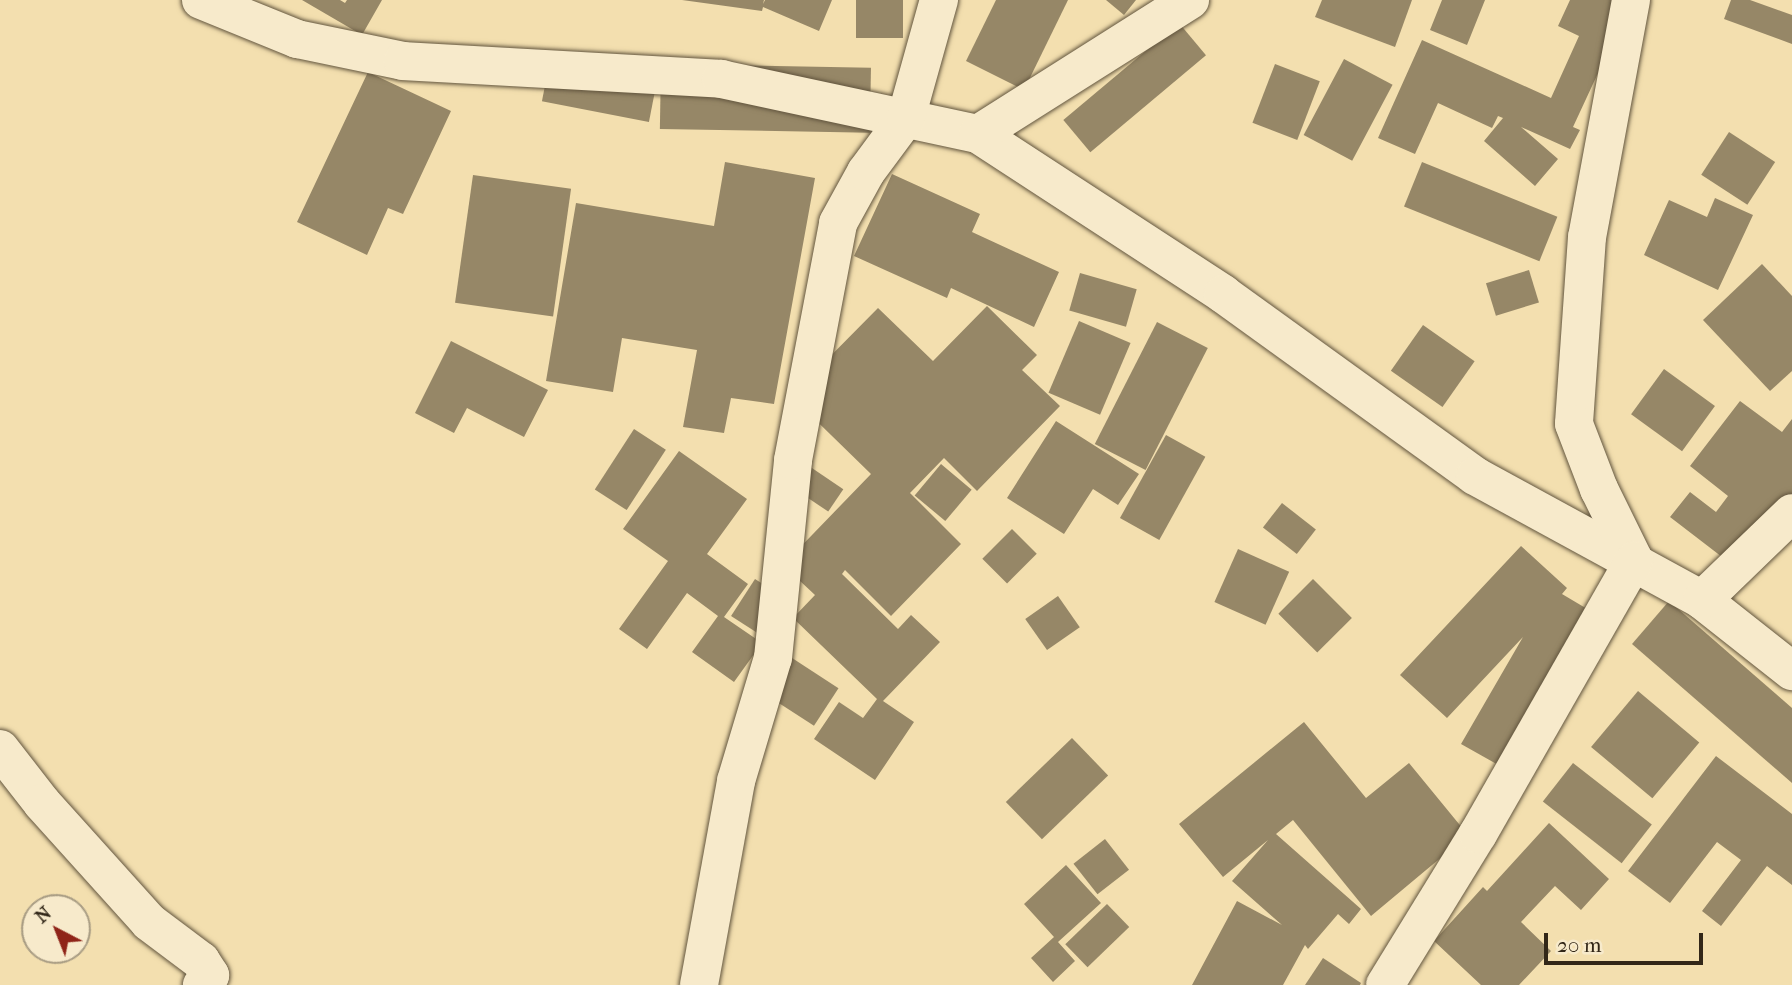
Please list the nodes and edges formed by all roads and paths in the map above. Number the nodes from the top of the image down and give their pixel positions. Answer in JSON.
{"nodes":[{"id":1,"x":201,"y":0,"type":"edge"},
{"id":2,"x":939,"y":0,"type":"edge"},
{"id":3,"x":1190,"y":0,"type":"edge"},
{"id":4,"x":1631,"y":0,"type":"edge"},
{"id":5,"x":906,"y":118,"type":"junction"},
{"id":6,"x":978,"y":134,"type":"junction"},
{"id":7,"x":1792,"y":513,"type":"edge"},
{"id":8,"x":1634,"y":561,"type":"junction"},
{"id":9,"x":1702,"y":600,"type":"junction"},
{"id":10,"x":1792,"y":671,"type":"edge"},
{"id":11,"x":0,"y":749,"type":"edge"},
{"id":12,"x":202,"y":985,"type":"edge"},
{"id":13,"x":699,"y":985,"type":"edge"},
{"id":14,"x":1385,"y":985,"type":"edge"}],
"edges":[{"from":1,"to":5,"type":"street"},
{"from":2,"to":5,"type":"street"},
{"from":3,"to":6,"type":"street"},
{"from":4,"to":8,"type":"street"},
{"from":5,"to":6,"type":"street"},
{"from":5,"to":13,"type":"street"},
{"from":6,"to":8,"type":"street"},
{"from":7,"to":9,"type":"street"},
{"from":8,"to":9,"type":"street"},
{"from":8,"to":14,"type":"street"},
{"from":9,"to":10,"type":"street"},
{"from":11,"to":12,"type":"street"}]}
